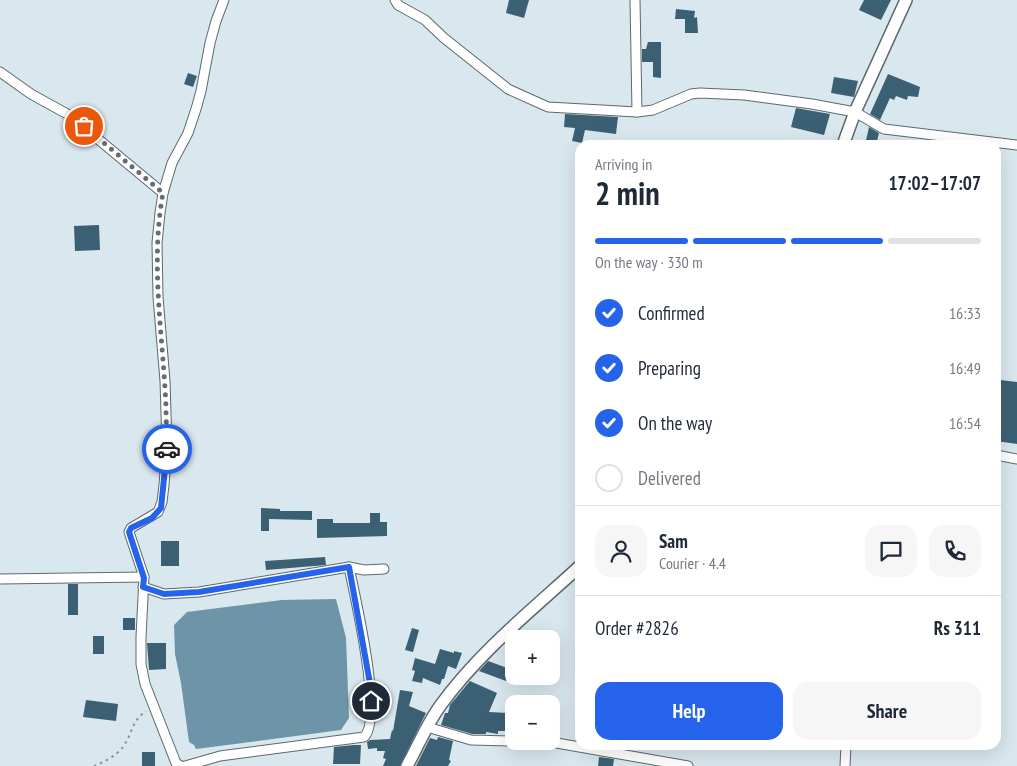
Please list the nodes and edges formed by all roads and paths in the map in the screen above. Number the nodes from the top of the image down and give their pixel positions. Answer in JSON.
{"nodes":[{"id":1,"x":224,"y":0,"type":"edge"},
{"id":2,"x":395,"y":0,"type":"edge"},
{"id":3,"x":635,"y":0,"type":"edge"},
{"id":4,"x":906,"y":0,"type":"edge"},
{"id":5,"x":0,"y":72,"type":"edge"},
{"id":6,"x":637,"y":112,"type":"junction"},
{"id":7,"x":856,"y":112,"type":"junction"},
{"id":8,"x":845,"y":140,"type":"edge"},
{"id":9,"x":975,"y":140,"type":"edge"},
{"id":10,"x":1001,"y":143,"type":"edge"},
{"id":11,"x":1017,"y":145,"type":"edge"},
{"id":12,"x":163,"y":193,"type":"junction"},
{"id":13,"x":1001,"y":457,"type":"edge"},
{"id":14,"x":1017,"y":459,"type":"edge"},
{"id":15,"x":349,"y":567,"type":"junction"},
{"id":16,"x":384,"y":569,"type":"dead end"},
{"id":17,"x":575,"y":570,"type":"edge"},
{"id":18,"x":0,"y":578,"type":"edge"},
{"id":19,"x":144,"y":578,"type":"junction"},
{"id":20,"x":143,"y":587,"type":"junction"},
{"id":21,"x":154,"y":705,"type":"junction"},
{"id":22,"x":427,"y":727,"type":"junction"},
{"id":23,"x":505,"y":741,"type":"edge"},
{"id":24,"x":560,"y":744,"type":"edge"},
{"id":25,"x":575,"y":746,"type":"edge"},
{"id":26,"x":596,"y":750,"type":"edge"},
{"id":27,"x":846,"y":750,"type":"edge"},
{"id":28,"x":94,"y":766,"type":"edge"},
{"id":29,"x":183,"y":766,"type":"edge"},
{"id":30,"x":407,"y":766,"type":"edge"},
{"id":31,"x":688,"y":766,"type":"edge"},
{"id":32,"x":844,"y":766,"type":"edge"}],
"edges":[{"from":1,"to":12,"type":"street"},
{"from":2,"to":6,"type":"street"},
{"from":3,"to":6,"type":"street"},
{"from":4,"to":7,"type":"street"},
{"from":5,"to":12,"type":"street"},
{"from":6,"to":7,"type":"street"},
{"from":7,"to":8,"type":"street"},
{"from":7,"to":9,"type":"street"},
{"from":10,"to":11,"type":"street"},
{"from":12,"to":19,"type":"street"},
{"from":13,"to":14,"type":"street"},
{"from":15,"to":16,"type":"street"},
{"from":15,"to":20,"type":"street"},
{"from":15,"to":29,"type":"street"},
{"from":17,"to":22,"type":"street"},
{"from":18,"to":19,"type":"street"},
{"from":19,"to":20,"type":"street"},
{"from":20,"to":21,"type":"street"},
{"from":21,"to":28,"type":"path"},
{"from":21,"to":29,"type":"street"},
{"from":22,"to":23,"type":"street"},
{"from":22,"to":30,"type":"street"},
{"from":24,"to":25,"type":"street"},
{"from":26,"to":31,"type":"street"},
{"from":27,"to":32,"type":"street"}]}
